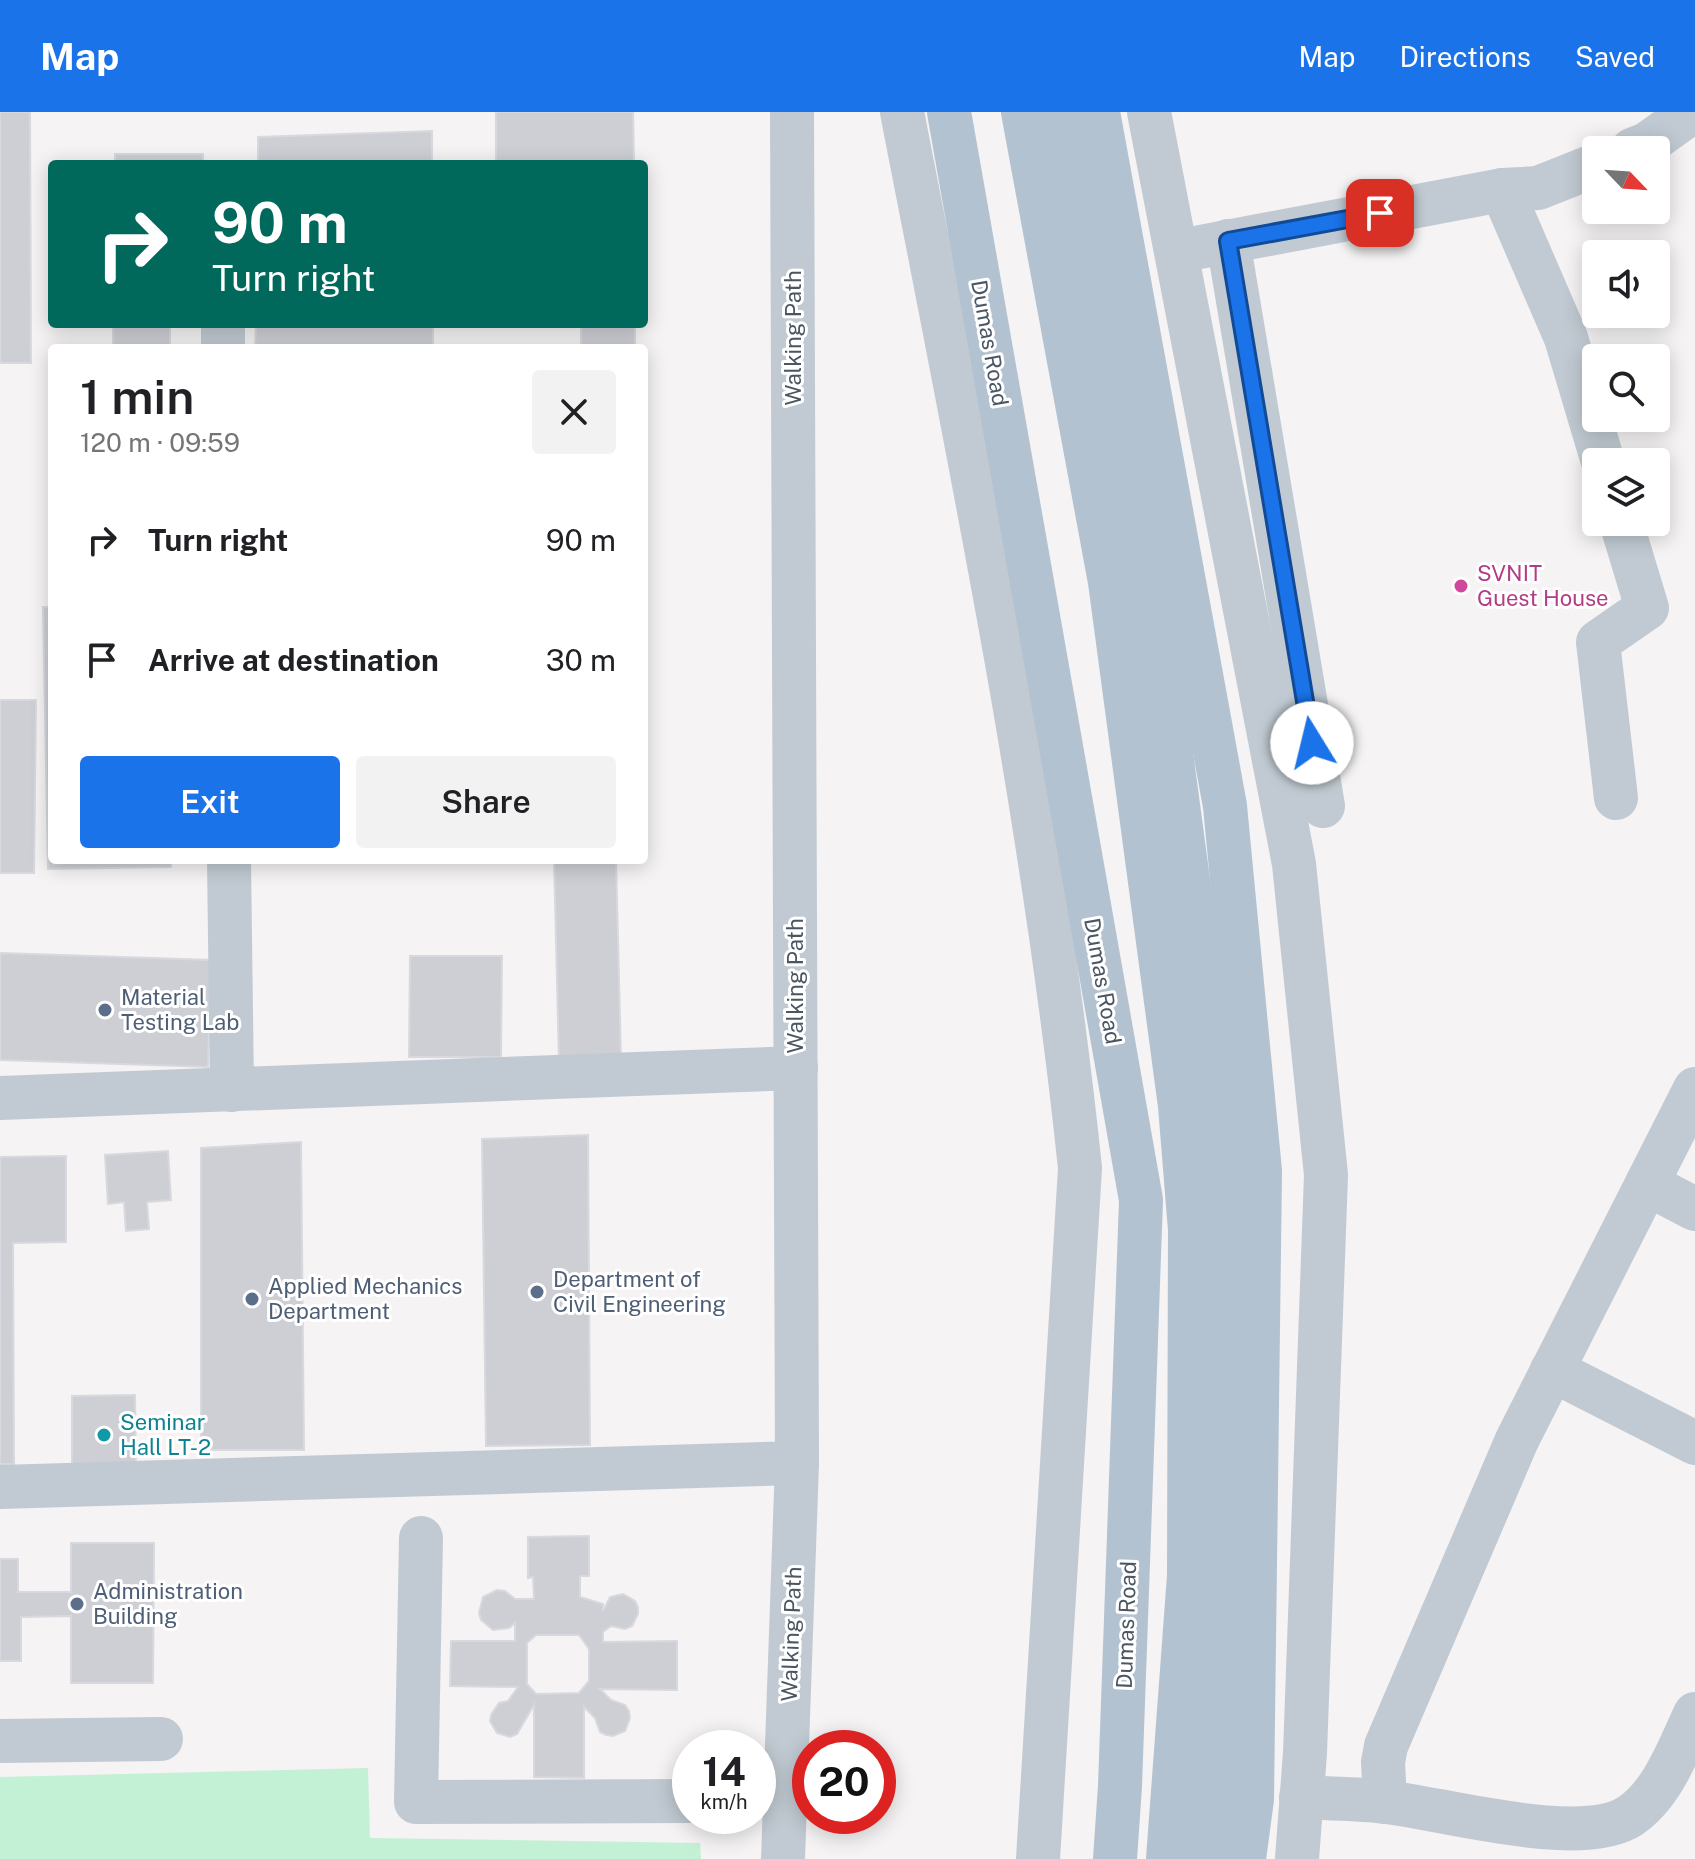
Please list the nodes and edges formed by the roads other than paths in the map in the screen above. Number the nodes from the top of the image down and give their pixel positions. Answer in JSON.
{"nodes":[{"id":1,"x":792,"y":112,"type":"edge"},
{"id":2,"x":902,"y":112,"type":"edge"},
{"id":3,"x":949,"y":112,"type":"edge"},
{"id":4,"x":1023,"y":112,"type":"edge"},
{"id":5,"x":1061,"y":112,"type":"edge"},
{"id":6,"x":1098,"y":112,"type":"edge"},
{"id":7,"x":1149,"y":112,"type":"edge"},
{"id":8,"x":1692,"y":112,"type":"edge"},
{"id":9,"x":1658,"y":136,"type":"edge"},
{"id":10,"x":1582,"y":171,"type":"edge"},
{"id":11,"x":1502,"y":190,"type":"junction"},
{"id":12,"x":1228,"y":241,"type":"junction"},
{"id":13,"x":1175,"y":252,"type":"junction"},
{"id":14,"x":1599,"y":448,"type":"edge"},
{"id":15,"x":1625,"y":536,"type":"edge"},
{"id":16,"x":1616,"y":798,"type":"dead end"},
{"id":17,"x":1323,"y":806,"type":"dead end"},
{"id":18,"x":229,"y":864,"type":"edge"},
{"id":19,"x":796,"y":1068,"type":"junction"},
{"id":20,"x":1695,"y":1089,"type":"edge"},
{"id":21,"x":232,"y":1090,"type":"junction"},
{"id":22,"x":0,"y":1098,"type":"edge"},
{"id":23,"x":1647,"y":1184,"type":"junction"},
{"id":24,"x":1695,"y":1209,"type":"edge"},
{"id":25,"x":1552,"y":1370,"type":"junction"},
{"id":26,"x":1695,"y":1443,"type":"edge"},
{"id":27,"x":797,"y":1463,"type":"junction"},
{"id":28,"x":0,"y":1487,"type":"edge"},
{"id":29,"x":421,"y":1538,"type":"dead end"},
{"id":30,"x":1694,"y":1719,"type":"edge"},
{"id":31,"x":161,"y":1739,"type":"dead end"},
{"id":32,"x":0,"y":1741,"type":"edge"},
{"id":33,"x":776,"y":1747,"type":"edge"},
{"id":34,"x":1301,"y":1797,"type":"junction"},
{"id":35,"x":672,"y":1801,"type":"edge"},
{"id":36,"x":1385,"y":1802,"type":"junction"},
{"id":37,"x":776,"y":1822,"type":"edge"},
{"id":38,"x":783,"y":1859,"type":"edge"},
{"id":39,"x":1038,"y":1859,"type":"edge"},
{"id":40,"x":1115,"y":1859,"type":"edge"},
{"id":41,"x":1168,"y":1859,"type":"edge"},
{"id":42,"x":1208,"y":1859,"type":"edge"},
{"id":43,"x":1244,"y":1859,"type":"edge"},
{"id":44,"x":1297,"y":1859,"type":"edge"}],
"edges":[{"from":1,"to":19,"type":"street","name":"Walking Path"},
{"from":2,"to":39,"type":"street"},
{"from":3,"to":40,"type":"main road","name":"Dumas Road"},
{"from":4,"to":41,"type":"main road"},
{"from":5,"to":42,"type":"main road"},
{"from":6,"to":43,"type":"main road"},
{"from":7,"to":13,"type":"street"},
{"from":8,"to":9,"type":"street"},
{"from":10,"to":11,"type":"street"},
{"from":11,"to":12,"type":"street"},
{"from":11,"to":14,"type":"street"},
{"from":12,"to":13,"type":"street"},
{"from":12,"to":17,"type":"street"},
{"from":13,"to":34,"type":"street"},
{"from":15,"to":16,"type":"street"},
{"from":18,"to":21,"type":"street"},
{"from":19,"to":21,"type":"street"},
{"from":19,"to":27,"type":"street","name":"Walking Path"},
{"from":20,"to":23,"type":"street"},
{"from":21,"to":22,"type":"street"},
{"from":23,"to":24,"type":"street"},
{"from":23,"to":25,"type":"street"},
{"from":25,"to":26,"type":"street"},
{"from":25,"to":36,"type":"street"},
{"from":27,"to":28,"type":"street"},
{"from":27,"to":33,"type":"street","name":"Walking Path"},
{"from":29,"to":35,"type":"street"},
{"from":30,"to":36,"type":"street"},
{"from":31,"to":32,"type":"street"},
{"from":34,"to":36,"type":"street"},
{"from":34,"to":44,"type":"street"},
{"from":37,"to":38,"type":"street","name":"Walking Path"}]}
